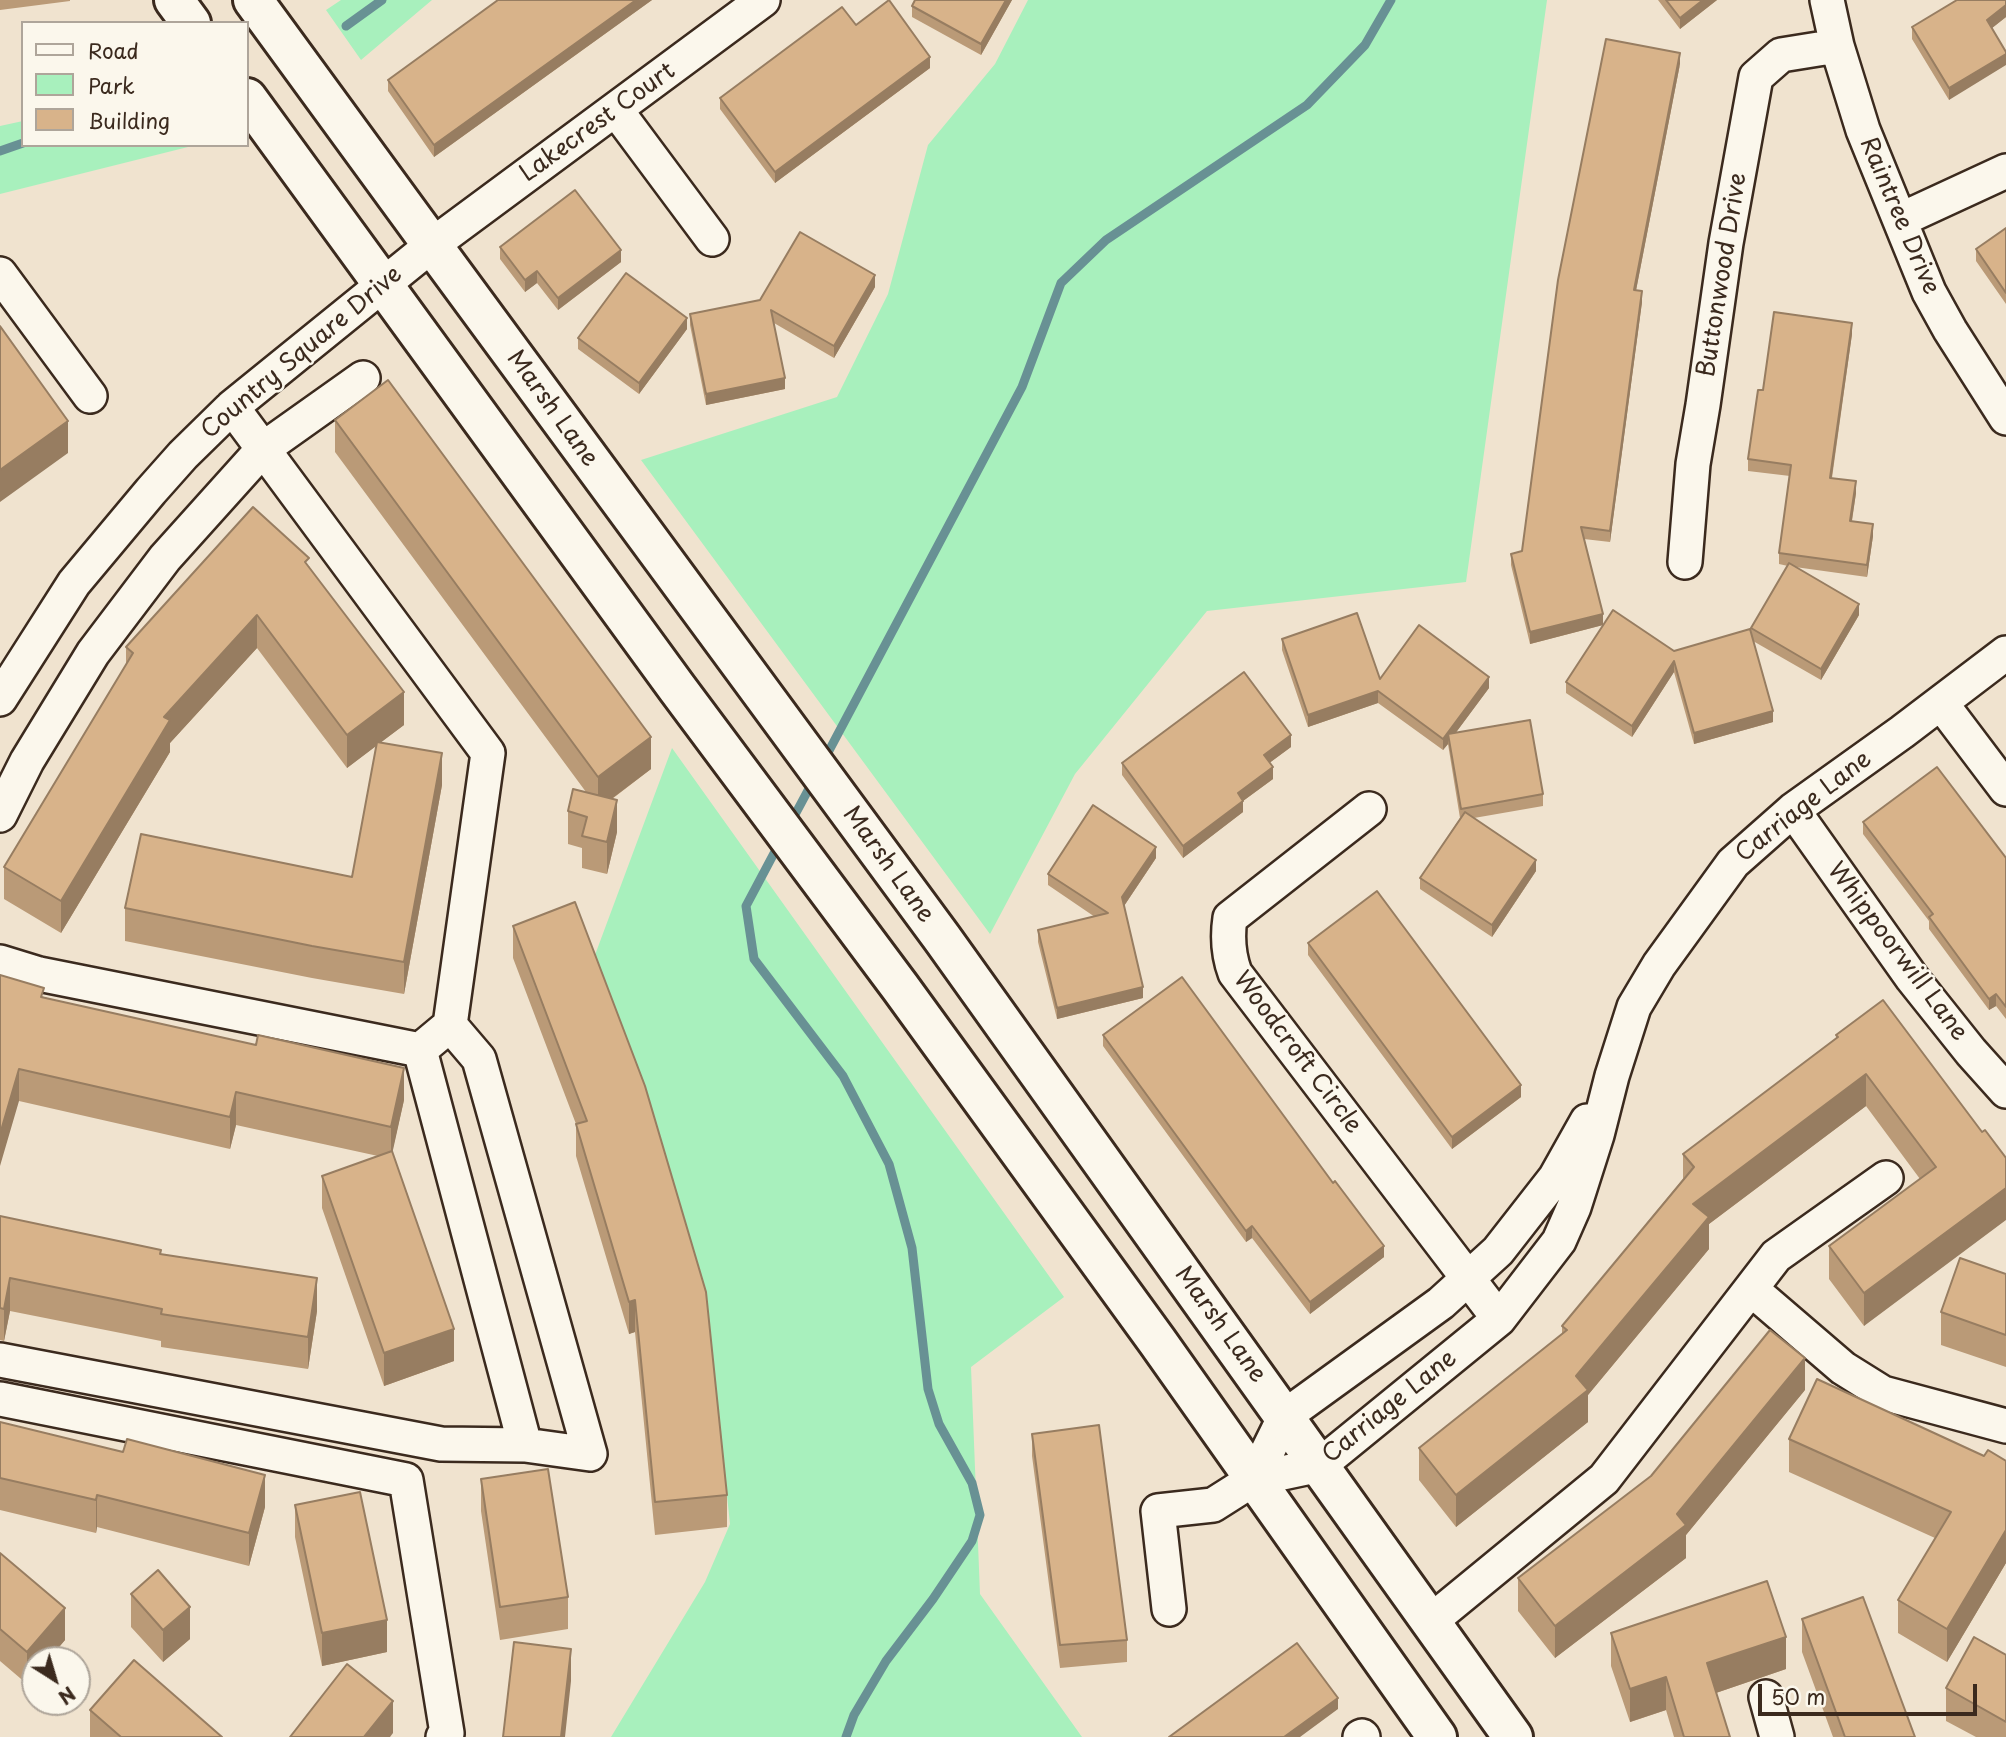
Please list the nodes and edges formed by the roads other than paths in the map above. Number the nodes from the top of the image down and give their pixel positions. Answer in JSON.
{"nodes":[{"id":1,"x":174,"y":0,"type":"edge"},
{"id":2,"x":254,"y":0,"type":"edge"},
{"id":3,"x":764,"y":0,"type":"edge"},
{"id":4,"x":1827,"y":0,"type":"edge"},
{"id":5,"x":190,"y":21,"type":"edge"},
{"id":6,"x":1837,"y":46,"type":"junction"},
{"id":7,"x":248,"y":99,"type":"edge"},
{"id":8,"x":616,"y":110,"type":"junction"},
{"id":9,"x":2006,"y":171,"type":"edge"},
{"id":10,"x":1900,"y":220,"type":"junction"},
{"id":11,"x":712,"y":239,"type":"dead end"},
{"id":12,"x":432,"y":245,"type":"junction"},
{"id":13,"x":0,"y":274,"type":"edge"},
{"id":14,"x":383,"y":284,"type":"junction"},
{"id":15,"x":363,"y":378,"type":"dead end"},
{"id":16,"x":90,"y":396,"type":"dead end"},
{"id":17,"x":232,"y":407,"type":"junction"},
{"id":18,"x":2006,"y":418,"type":"edge"},
{"id":19,"x":263,"y":449,"type":"junction"},
{"id":20,"x":1685,"y":562,"type":"dead end"},
{"id":21,"x":2006,"y":653,"type":"edge"},
{"id":22,"x":0,"y":699,"type":"edge"},
{"id":23,"x":1941,"y":703,"type":"junction"},
{"id":24,"x":2006,"y":789,"type":"edge"},
{"id":25,"x":1369,"y":809,"type":"dead end"},
{"id":26,"x":1793,"y":810,"type":"junction"},
{"id":27,"x":0,"y":815,"type":"edge"},
{"id":28,"x":0,"y":962,"type":"edge"},
{"id":29,"x":450,"y":1025,"type":"junction"},
{"id":30,"x":420,"y":1050,"type":"junction"},
{"id":31,"x":1612,"y":1076,"type":"junction"},
{"id":32,"x":2006,"y":1091,"type":"edge"},
{"id":33,"x":1886,"y":1178,"type":"dead end"},
{"id":34,"x":1468,"y":1279,"type":"junction"},
{"id":35,"x":1751,"y":1289,"type":"junction"},
{"id":36,"x":1499,"y":1320,"type":"junction"},
{"id":37,"x":0,"y":1360,"type":"edge"},
{"id":38,"x":0,"y":1399,"type":"edge"},
{"id":39,"x":1285,"y":1416,"type":"junction"},
{"id":40,"x":2006,"y":1426,"type":"edge"},
{"id":41,"x":525,"y":1445,"type":"junction"},
{"id":42,"x":1320,"y":1465,"type":"junction"},
{"id":43,"x":1254,"y":1479,"type":"junction"},
{"id":44,"x":1169,"y":1609,"type":"dead end"},
{"id":45,"x":1431,"y":1621,"type":"junction"},
{"id":46,"x":1766,"y":1697,"type":"dead end"},
{"id":47,"x":443,"y":1737,"type":"edge"},
{"id":48,"x":1437,"y":1737,"type":"edge"},
{"id":49,"x":1513,"y":1737,"type":"edge"},
{"id":50,"x":1777,"y":1737,"type":"edge"}],
"edges":[{"from":1,"to":5,"type":"main road"},
{"from":2,"to":12,"type":"main road","name":"Marsh Lane"},
{"from":3,"to":8,"type":"street","name":"Lakecrest Court"},
{"from":4,"to":6,"type":"street","name":"Raintree Drive"},
{"from":6,"to":10,"type":"street","name":"Raintree Drive"},
{"from":6,"to":20,"type":"street","name":"Buttonwood Drive"},
{"from":7,"to":14,"type":"main road"},
{"from":8,"to":11,"type":"street"},
{"from":8,"to":12,"type":"street","name":"Lakecrest Court"},
{"from":9,"to":10,"type":"street"},
{"from":10,"to":18,"type":"street","name":"Raintree Drive"},
{"from":12,"to":14,"type":"street","name":"Country Square Drive"},
{"from":12,"to":39,"type":"main road","name":"Marsh Lane"},
{"from":13,"to":16,"type":"street"},
{"from":14,"to":17,"type":"street","name":"Country Square Drive"},
{"from":14,"to":43,"type":"main road"},
{"from":15,"to":19,"type":"street"},
{"from":17,"to":19,"type":"street"},
{"from":17,"to":22,"type":"street","name":"Country Square Drive"},
{"from":19,"to":27,"type":"street"},
{"from":19,"to":29,"type":"street"},
{"from":21,"to":23,"type":"street","name":"Carriage Lane"},
{"from":23,"to":24,"type":"street"},
{"from":23,"to":26,"type":"street","name":"Carriage Lane"},
{"from":25,"to":34,"type":"street","name":"Woodcroft Circle"},
{"from":26,"to":31,"type":"street","name":"Carriage Lane"},
{"from":26,"to":32,"type":"street","name":"Whippoorwill Lane"},
{"from":28,"to":30,"type":"street"},
{"from":29,"to":30,"type":"street"},
{"from":29,"to":41,"type":"street"},
{"from":30,"to":41,"type":"street"},
{"from":31,"to":34,"type":"street","name":"Carriage Lane"},
{"from":31,"to":36,"type":"street","name":"Carriage Lane"},
{"from":33,"to":35,"type":"street"},
{"from":34,"to":36,"type":"street","name":"Woodcroft Circle"},
{"from":34,"to":39,"type":"street","name":"Carriage Lane"},
{"from":35,"to":40,"type":"street"},
{"from":35,"to":45,"type":"street"},
{"from":36,"to":42,"type":"street","name":"Carriage Lane"},
{"from":37,"to":41,"type":"street"},
{"from":38,"to":47,"type":"street"},
{"from":39,"to":42,"type":"main road","name":"Marsh Lane"},
{"from":39,"to":43,"type":"street","name":"Carriage Lane"},
{"from":42,"to":43,"type":"street","name":"Carriage Lane"},
{"from":42,"to":45,"type":"main road","name":"Marsh Lane"},
{"from":43,"to":44,"type":"street"},
{"from":43,"to":48,"type":"main road"},
{"from":45,"to":49,"type":"main road","name":"Marsh Lane"},
{"from":46,"to":50,"type":"street"}]}
